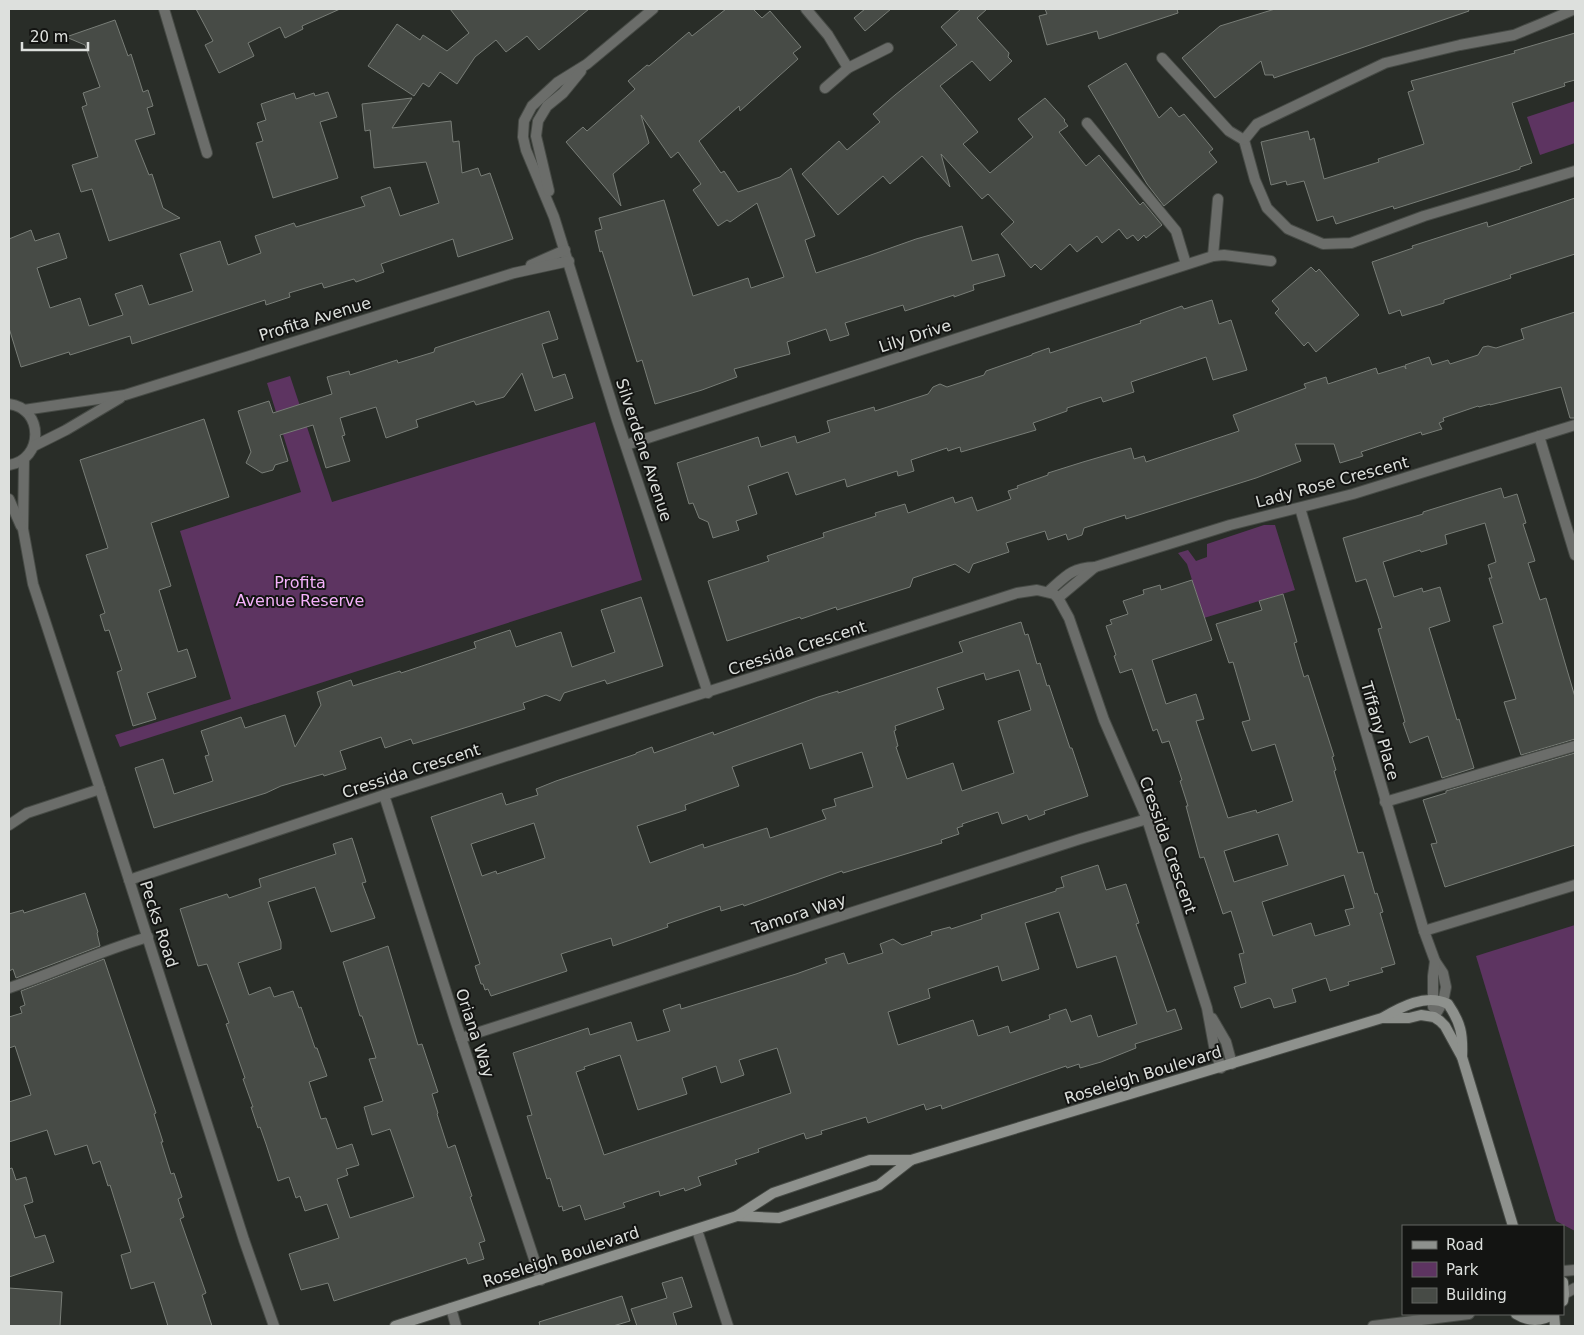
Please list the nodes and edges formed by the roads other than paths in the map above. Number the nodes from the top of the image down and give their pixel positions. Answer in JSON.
{"nodes":[{"id":1,"x":164,"y":9,"type":"edge"},
{"id":2,"x":653,"y":9,"type":"edge"},
{"id":3,"x":806,"y":9,"type":"edge"},
{"id":4,"x":1575,"y":9,"type":"edge"},
{"id":5,"x":888,"y":48,"type":"dead end"},
{"id":6,"x":1162,"y":58,"type":"dead end"},
{"id":7,"x":848,"y":68,"type":"junction"},
{"id":8,"x":824,"y":88,"type":"dead end"},
{"id":9,"x":1087,"y":123,"type":"dead end"},
{"id":10,"x":1244,"y":140,"type":"junction"},
{"id":11,"x":207,"y":153,"type":"dead end"},
{"id":12,"x":1575,"y":171,"type":"edge"},
{"id":13,"x":1218,"y":199,"type":"dead end"},
{"id":14,"x":567,"y":256,"type":"junction"},
{"id":15,"x":1213,"y":256,"type":"junction"},
{"id":16,"x":1271,"y":261,"type":"dead end"},
{"id":17,"x":1186,"y":264,"type":"junction"},
{"id":18,"x":125,"y":395,"type":"junction"},
{"id":19,"x":10,"y":403,"type":"edge"},
{"id":20,"x":24,"y":410,"type":"junction"},
{"id":21,"x":1575,"y":425,"type":"edge"},
{"id":22,"x":1539,"y":436,"type":"junction"},
{"id":23,"x":626,"y":445,"type":"junction"},
{"id":24,"x":34,"y":446,"type":"junction"},
{"id":25,"x":24,"y":459,"type":"junction"},
{"id":26,"x":9,"y":465,"type":"edge"},
{"id":27,"x":9,"y":499,"type":"edge"},
{"id":28,"x":1300,"y":508,"type":"junction"},
{"id":29,"x":22,"y":529,"type":"junction"},
{"id":30,"x":1575,"y":555,"type":"edge"},
{"id":31,"x":1096,"y":567,"type":"junction"},
{"id":32,"x":1048,"y":592,"type":"junction"},
{"id":33,"x":1058,"y":598,"type":"junction"},
{"id":34,"x":708,"y":693,"type":"junction"},
{"id":35,"x":1575,"y":746,"type":"edge"},
{"id":36,"x":100,"y":789,"type":"junction"},
{"id":37,"x":384,"y":795,"type":"junction"},
{"id":38,"x":1385,"y":802,"type":"junction"},
{"id":39,"x":1147,"y":819,"type":"junction"},
{"id":40,"x":9,"y":824,"type":"edge"},
{"id":41,"x":129,"y":880,"type":"junction"},
{"id":42,"x":1575,"y":885,"type":"edge"},
{"id":43,"x":1424,"y":931,"type":"junction"},
{"id":44,"x":148,"y":937,"type":"junction"},
{"id":45,"x":1435,"y":961,"type":"junction"},
{"id":46,"x":9,"y":988,"type":"edge"},
{"id":47,"x":1432,"y":1000,"type":"junction"},
{"id":48,"x":1443,"y":1002,"type":"junction"},
{"id":49,"x":1207,"y":1008,"type":"junction"},
{"id":50,"x":1434,"y":1017,"type":"junction"},
{"id":51,"x":1382,"y":1018,"type":"junction"},
{"id":52,"x":461,"y":1038,"type":"junction"},
{"id":53,"x":1462,"y":1057,"type":"junction"},
{"id":54,"x":1232,"y":1064,"type":"junction"},
{"id":55,"x":1221,"y":1068,"type":"junction"},
{"id":56,"x":911,"y":1160,"type":"junction"},
{"id":57,"x":737,"y":1216,"type":"junction"},
{"id":58,"x":1514,"y":1225,"type":"edge"},
{"id":59,"x":697,"y":1230,"type":"junction"},
{"id":60,"x":540,"y":1280,"type":"junction"},
{"id":61,"x":1575,"y":1288,"type":"edge"},
{"id":62,"x":1564,"y":1297,"type":"edge"},
{"id":63,"x":450,"y":1308,"type":"junction"},
{"id":64,"x":1452,"y":1315,"type":"edge"},
{"id":65,"x":1518,"y":1315,"type":"edge"},
{"id":66,"x":1552,"y":1315,"type":"edge"},
{"id":67,"x":1534,"y":1324,"type":"edge"},
{"id":68,"x":274,"y":1326,"type":"edge"},
{"id":69,"x":394,"y":1326,"type":"edge"},
{"id":70,"x":456,"y":1326,"type":"edge"},
{"id":71,"x":728,"y":1326,"type":"edge"},
{"id":72,"x":1373,"y":1326,"type":"edge"}],
"edges":[{"from":1,"to":11,"type":"street"},
{"from":2,"to":14,"type":"street","name":"Silverdene Avenue"},
{"from":3,"to":7,"type":"street"},
{"from":4,"to":10,"type":"street"},
{"from":5,"to":7,"type":"street"},
{"from":6,"to":10,"type":"street"},
{"from":7,"to":8,"type":"street"},
{"from":9,"to":17,"type":"street"},
{"from":10,"to":12,"type":"street"},
{"from":13,"to":15,"type":"street"},
{"from":14,"to":18,"type":"street","name":"Profita Avenue"},
{"from":14,"to":23,"type":"street","name":"Silverdene Avenue"},
{"from":15,"to":16,"type":"street","name":"Lily Drive"},
{"from":15,"to":17,"type":"street","name":"Lily Drive"},
{"from":17,"to":23,"type":"street","name":"Lily Drive"},
{"from":18,"to":20,"type":"street","name":"Profita Avenue"},
{"from":18,"to":24,"type":"street","name":"Profita Avenue"},
{"from":19,"to":20,"type":"street"},
{"from":20,"to":24,"type":"street"},
{"from":21,"to":22,"type":"street","name":"Lady Rose Crescent"},
{"from":22,"to":28,"type":"street","name":"Lady Rose Crescent"},
{"from":22,"to":30,"type":"street"},
{"from":23,"to":34,"type":"street","name":"Silverdene Avenue"},
{"from":24,"to":25,"type":"street"},
{"from":25,"to":26,"type":"street"},
{"from":25,"to":29,"type":"street","name":"Pecks Road"},
{"from":27,"to":29,"type":"street","name":"Pecks Road"},
{"from":28,"to":31,"type":"street","name":"Lady Rose Crescent"},
{"from":28,"to":38,"type":"street","name":"Tiffany Place"},
{"from":29,"to":36,"type":"street","name":"Pecks Road"},
{"from":31,"to":32,"type":"street","name":"Lady Rose Crescent"},
{"from":31,"to":33,"type":"street","name":"Lady Rose Crescent"},
{"from":32,"to":33,"type":"street","name":"Cressida Crescent"},
{"from":32,"to":34,"type":"street","name":"Cressida Crescent"},
{"from":33,"to":39,"type":"street","name":"Cressida Crescent"},
{"from":34,"to":37,"type":"street","name":"Cressida Crescent"},
{"from":35,"to":38,"type":"street"},
{"from":36,"to":40,"type":"street"},
{"from":36,"to":41,"type":"street","name":"Pecks Road"},
{"from":37,"to":41,"type":"street","name":"Cressida Crescent"},
{"from":37,"to":52,"type":"street","name":"Oriana Way"},
{"from":38,"to":43,"type":"street","name":"Tiffany Place"},
{"from":39,"to":49,"type":"street","name":"Cressida Crescent"},
{"from":39,"to":52,"type":"street","name":"Tamora Way"},
{"from":41,"to":44,"type":"street","name":"Pecks Road"},
{"from":42,"to":43,"type":"street"},
{"from":43,"to":45,"type":"street","name":"Tiffany Place"},
{"from":44,"to":46,"type":"street"},
{"from":44,"to":68,"type":"street","name":"Pecks Road"},
{"from":45,"to":47,"type":"street","name":"Tiffany Place"},
{"from":45,"to":48,"type":"street","name":"Tiffany Place"},
{"from":47,"to":48,"type":"street","name":"Roseleigh Boulevard"},
{"from":47,"to":50,"type":"street","name":"Tiffany Place"},
{"from":47,"to":51,"type":"street","name":"Roseleigh Boulevard"},
{"from":48,"to":50,"type":"street","name":"Tiffany Place"},
{"from":48,"to":53,"type":"street"},
{"from":49,"to":54,"type":"street","name":"Cressida Crescent"},
{"from":49,"to":55,"type":"street","name":"Cressida Crescent"},
{"from":50,"to":51,"type":"street","name":"Roseleigh Boulevard"},
{"from":50,"to":53,"type":"street"},
{"from":51,"to":54,"type":"street","name":"Roseleigh Boulevard"},
{"from":52,"to":60,"type":"street","name":"Oriana Way"},
{"from":53,"to":58,"type":"street"},
{"from":54,"to":55,"type":"street","name":"Roseleigh Boulevard"},
{"from":55,"to":56,"type":"street","name":"Roseleigh Boulevard"},
{"from":56,"to":57,"type":"street","name":"Roseleigh Boulevard"},
{"from":56,"to":57,"type":"street","name":"Roseleigh Boulevard"},
{"from":57,"to":59,"type":"street","name":"Roseleigh Boulevard"},
{"from":59,"to":60,"type":"street","name":"Roseleigh Boulevard"},
{"from":59,"to":71,"type":"street"},
{"from":60,"to":63,"type":"street","name":"Roseleigh Boulevard"},
{"from":61,"to":62,"type":"street"},
{"from":63,"to":69,"type":"street","name":"Roseleigh Boulevard"},
{"from":63,"to":70,"type":"street"},
{"from":64,"to":72,"type":"street"},
{"from":65,"to":67,"type":"street"},
{"from":66,"to":67,"type":"street"}]}
